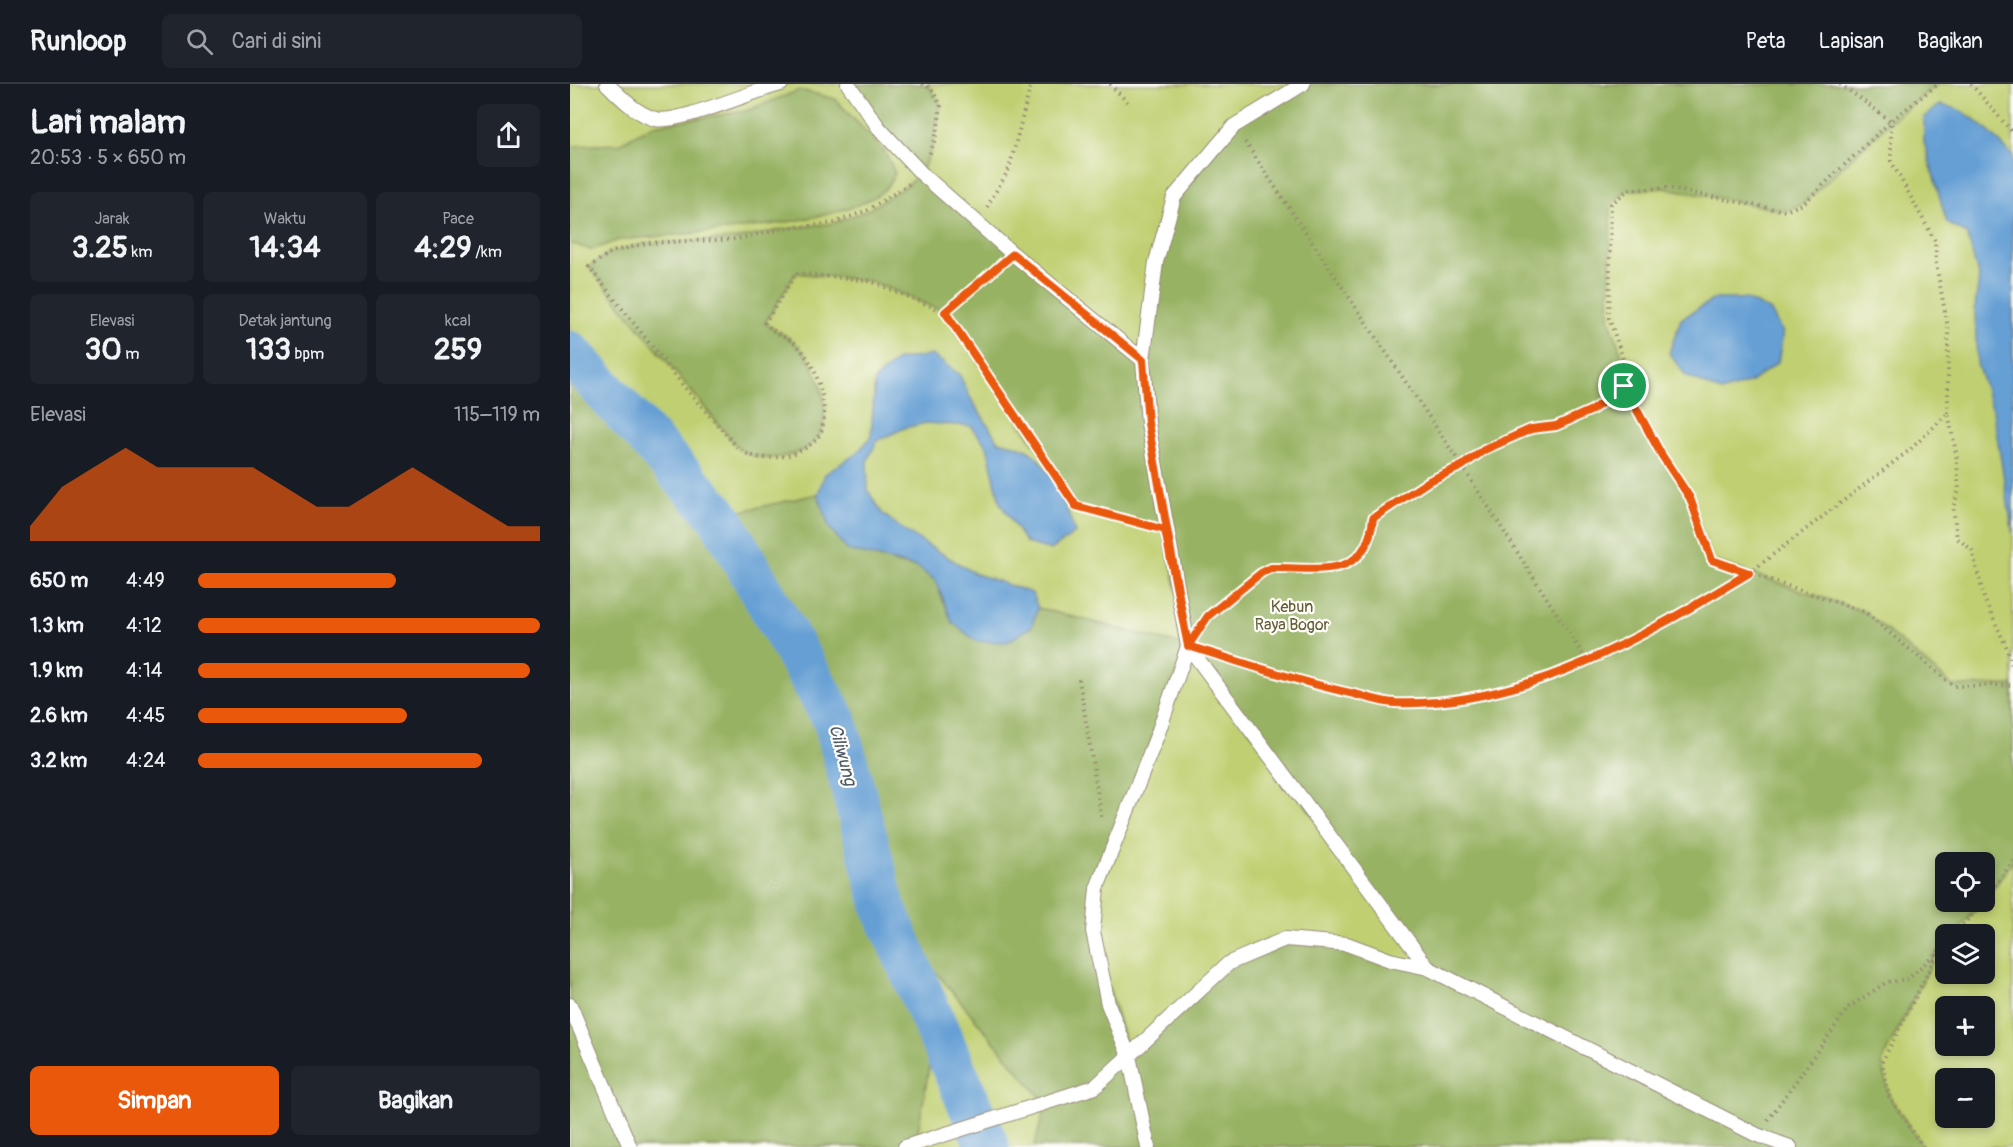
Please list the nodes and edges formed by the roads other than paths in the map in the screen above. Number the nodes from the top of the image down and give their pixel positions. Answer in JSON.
{"nodes":[{"id":1,"x":607,"y":84,"type":"edge"},
{"id":2,"x":781,"y":84,"type":"edge"},
{"id":3,"x":848,"y":84,"type":"edge"},
{"id":4,"x":1303,"y":84,"type":"edge"},
{"id":5,"x":1143,"y":360,"type":"junction"},
{"id":6,"x":1188,"y":646,"type":"junction"},
{"id":7,"x":1428,"y":968,"type":"junction"},
{"id":8,"x":570,"y":1005,"type":"edge"},
{"id":9,"x":1130,"y":1056,"type":"junction"},
{"id":10,"x":1757,"y":1141,"type":"edge"},
{"id":11,"x":910,"y":1145,"type":"edge"},
{"id":12,"x":630,"y":1147,"type":"edge"},
{"id":13,"x":1148,"y":1147,"type":"edge"},
{"id":14,"x":1790,"y":1147,"type":"edge"}],
"edges":[{"from":1,"to":2,"type":"lane"},
{"from":3,"to":5,"type":"lane"},
{"from":4,"to":5,"type":"lane"},
{"from":5,"to":6,"type":"lane"},
{"from":6,"to":7,"type":"lane"},
{"from":6,"to":9,"type":"lane"},
{"from":7,"to":9,"type":"lane"},
{"from":7,"to":10,"type":"lane"},
{"from":8,"to":12,"type":"lane"},
{"from":9,"to":11,"type":"lane"},
{"from":9,"to":13,"type":"lane"},
{"from":10,"to":14,"type":"lane"}]}
